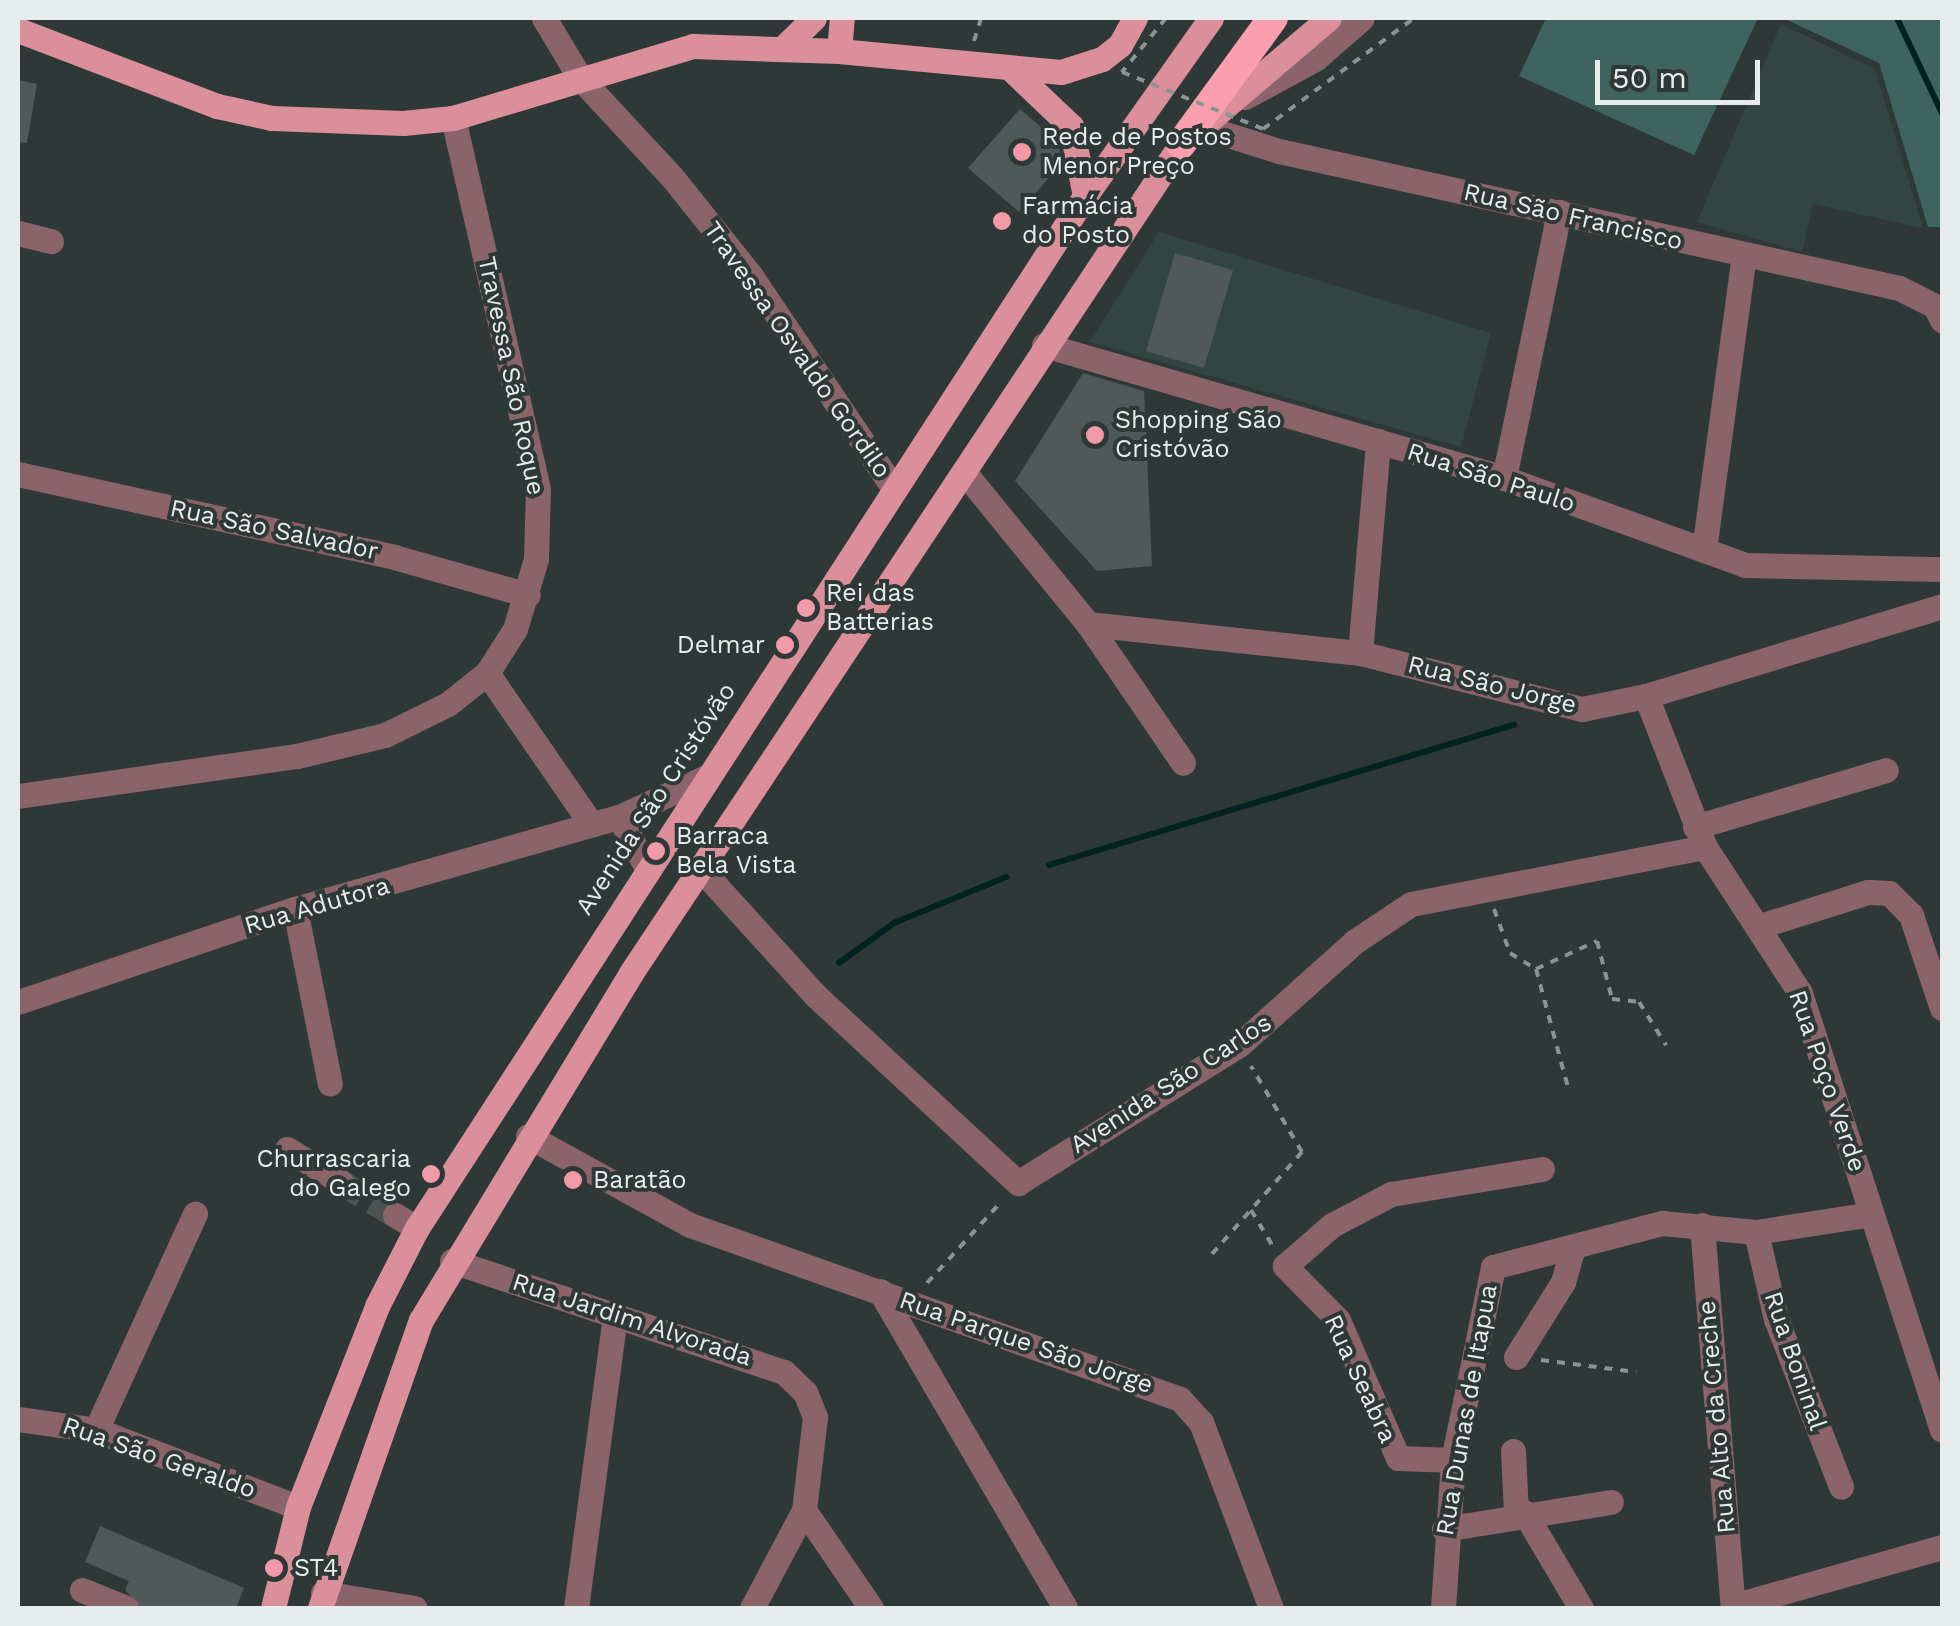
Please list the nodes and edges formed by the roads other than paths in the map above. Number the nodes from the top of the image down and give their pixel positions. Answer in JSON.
{"nodes":[{"id":1,"x":544,"y":18,"type":"edge"},
{"id":2,"x":814,"y":18,"type":"edge"},
{"id":3,"x":842,"y":18,"type":"edge"},
{"id":4,"x":1135,"y":18,"type":"edge"},
{"id":5,"x":1211,"y":18,"type":"edge"},
{"id":6,"x":1273,"y":18,"type":"edge"},
{"id":7,"x":1329,"y":18,"type":"edge"},
{"id":8,"x":1362,"y":18,"type":"edge"},
{"id":9,"x":18,"y":30,"type":"edge"},
{"id":10,"x":783,"y":48,"type":"junction"},
{"id":11,"x":839,"y":50,"type":"junction"},
{"id":12,"x":1014,"y":72,"type":"junction"},
{"id":13,"x":580,"y":78,"type":"junction"},
{"id":14,"x":1223,"y":109,"type":"junction"},
{"id":15,"x":453,"y":118,"type":"junction"},
{"id":16,"x":1190,"y":135,"type":"junction"},
{"id":17,"x":1085,"y":196,"type":"junction"},
{"id":18,"x":1559,"y":212,"type":"junction"},
{"id":19,"x":18,"y":233,"type":"edge"},
{"id":20,"x":51,"y":241,"type":"dead end"},
{"id":21,"x":1744,"y":256,"type":"junction"},
{"id":22,"x":1941,"y":317,"type":"edge"},
{"id":23,"x":1044,"y":344,"type":"junction"},
{"id":24,"x":1378,"y":441,"type":"junction"},
{"id":25,"x":964,"y":472,"type":"junction"},
{"id":26,"x":18,"y":474,"type":"edge"},
{"id":27,"x":1504,"y":478,"type":"junction"},
{"id":28,"x":894,"y":490,"type":"junction"},
{"id":29,"x":1704,"y":550,"type":"junction"},
{"id":30,"x":1942,"y":569,"type":"edge"},
{"id":31,"x":528,"y":595,"type":"junction"},
{"id":32,"x":1942,"y":606,"type":"edge"},
{"id":33,"x":1088,"y":624,"type":"junction"},
{"id":34,"x":1360,"y":653,"type":"junction"},
{"id":35,"x":486,"y":673,"type":"junction"},
{"id":36,"x":1646,"y":696,"type":"junction"},
{"id":37,"x":1183,"y":763,"type":"dead end"},
{"id":38,"x":1886,"y":770,"type":"dead end"},
{"id":39,"x":708,"y":776,"type":"junction"},
{"id":40,"x":18,"y":796,"type":"edge"},
{"id":41,"x":619,"y":817,"type":"junction"},
{"id":42,"x":590,"y":824,"type":"junction"},
{"id":43,"x":1700,"y":837,"type":"junction"},
{"id":44,"x":699,"y":867,"type":"junction"},
{"id":45,"x":648,"y":870,"type":"junction"},
{"id":46,"x":295,"y":909,"type":"junction"},
{"id":47,"x":1760,"y":926,"type":"junction"},
{"id":48,"x":18,"y":1002,"type":"edge"},
{"id":49,"x":1942,"y":1008,"type":"edge"},
{"id":50,"x":330,"y":1084,"type":"dead end"},
{"id":51,"x":528,"y":1136,"type":"junction"},
{"id":52,"x":287,"y":1149,"type":"dead end"},
{"id":53,"x":1542,"y":1169,"type":"dead end"},
{"id":54,"x":341,"y":1182,"type":"tunnel mouth"},
{"id":55,"x":195,"y":1214,"type":"dead end"},
{"id":56,"x":1871,"y":1214,"type":"junction"},
{"id":57,"x":1702,"y":1225,"type":"junction"},
{"id":58,"x":1756,"y":1232,"type":"junction"},
{"id":59,"x":1574,"y":1246,"type":"junction"},
{"id":60,"x":452,"y":1261,"type":"junction"},
{"id":61,"x":880,"y":1291,"type":"junction"},
{"id":62,"x":615,"y":1318,"type":"junction"},
{"id":63,"x":1516,"y":1358,"type":"road end"},
{"id":64,"x":18,"y":1419,"type":"edge"},
{"id":65,"x":96,"y":1430,"type":"junction"},
{"id":66,"x":1942,"y":1430,"type":"edge"},
{"id":67,"x":1512,"y":1452,"type":"dead end"},
{"id":68,"x":1453,"y":1460,"type":"junction"},
{"id":69,"x":1841,"y":1487,"type":"dead end"},
{"id":70,"x":1611,"y":1502,"type":"dead end"},
{"id":71,"x":298,"y":1507,"type":"junction"},
{"id":72,"x":804,"y":1510,"type":"junction"},
{"id":73,"x":1520,"y":1512,"type":"junction"},
{"id":74,"x":1444,"y":1529,"type":"junction"},
{"id":75,"x":1942,"y":1547,"type":"edge"},
{"id":76,"x":82,"y":1590,"type":"dead end"},
{"id":77,"x":321,"y":1601,"type":"edge"},
{"id":78,"x":1733,"y":1607,"type":"edge"},
{"id":79,"x":126,"y":1608,"type":"edge"},
{"id":80,"x":273,"y":1608,"type":"edge"},
{"id":81,"x":415,"y":1608,"type":"edge"},
{"id":82,"x":576,"y":1608,"type":"edge"},
{"id":83,"x":752,"y":1608,"type":"edge"},
{"id":84,"x":870,"y":1608,"type":"edge"},
{"id":85,"x":1065,"y":1608,"type":"edge"},
{"id":86,"x":1271,"y":1608,"type":"edge"},
{"id":87,"x":1443,"y":1608,"type":"edge"},
{"id":88,"x":1581,"y":1608,"type":"edge"}],
"edges":[{"from":1,"to":13,"type":"street","name":"Travessa Osvaldo Gordilo"},
{"from":2,"to":10,"type":"main road"},
{"from":3,"to":11,"type":"main road"},
{"from":4,"to":12,"type":"main road"},
{"from":5,"to":17,"type":"main road","name":"Avenida São Cristóvão"},
{"from":6,"to":16,"type":"highway"},
{"from":7,"to":14,"type":"main road"},
{"from":8,"to":14,"type":"street"},
{"from":9,"to":15,"type":"main road"},
{"from":10,"to":11,"type":"main road"},
{"from":10,"to":13,"type":"main road"},
{"from":11,"to":12,"type":"main road"},
{"from":12,"to":17,"type":"main road"},
{"from":13,"to":15,"type":"main road"},
{"from":13,"to":28,"type":"street","name":"Travessa Osvaldo Gordilo"},
{"from":14,"to":16,"type":"main road"},
{"from":15,"to":31,"type":"street","name":"Travessa São Roque"},
{"from":16,"to":18,"type":"street","name":"Rua São Francisco"},
{"from":16,"to":23,"type":"main road"},
{"from":17,"to":28,"type":"main road","name":"Avenida São Cristóvão"},
{"from":18,"to":21,"type":"street","name":"Rua São Francisco"},
{"from":18,"to":27,"type":"street"},
{"from":19,"to":20,"type":"street"},
{"from":21,"to":22,"type":"street","name":"Rua São Francisco"},
{"from":21,"to":29,"type":"street"},
{"from":23,"to":24,"type":"street","name":"Rua São Paulo"},
{"from":23,"to":25,"type":"main road"},
{"from":24,"to":27,"type":"street","name":"Rua São Paulo"},
{"from":24,"to":34,"type":"street"},
{"from":25,"to":33,"type":"street"},
{"from":25,"to":44,"type":"main road"},
{"from":26,"to":31,"type":"street","name":"Rua São Salvador"},
{"from":27,"to":29,"type":"street","name":"Rua São Paulo"},
{"from":28,"to":39,"type":"main road","name":"Avenida São Cristóvão"},
{"from":29,"to":30,"type":"street","name":"Rua São Paulo"},
{"from":31,"to":35,"type":"street","name":"Travessa São Roque"},
{"from":32,"to":36,"type":"street","name":"Rua São Jorge"},
{"from":33,"to":34,"type":"street","name":"Rua São Jorge"},
{"from":33,"to":37,"type":"street"},
{"from":34,"to":36,"type":"street","name":"Rua São Jorge"},
{"from":35,"to":40,"type":"street","name":"Travessa São Roque"},
{"from":35,"to":42,"type":"street"},
{"from":36,"to":43,"type":"street","name":"Rua Poço Verde"},
{"from":38,"to":43,"type":"street","name":"Avenida São Carlos"},
{"from":39,"to":41,"type":"street","name":"Rua Adutora"},
{"from":39,"to":45,"type":"main road","name":"Avenida São Cristóvão"},
{"from":41,"to":42,"type":"street","name":"Rua Adutora"},
{"from":41,"to":45,"type":"street"},
{"from":42,"to":46,"type":"street","name":"Rua Adutora"},
{"from":43,"to":44,"type":"street","name":"Avenida São Carlos"},
{"from":43,"to":47,"type":"street","name":"Rua Poço Verde"},
{"from":44,"to":51,"type":"main road"},
{"from":45,"to":71,"type":"main road","name":"Avenida São Cristóvão"},
{"from":46,"to":48,"type":"street","name":"Rua Adutora"},
{"from":46,"to":50,"type":"street"},
{"from":47,"to":49,"type":"street"},
{"from":47,"to":56,"type":"street","name":"Rua Poço Verde"},
{"from":51,"to":60,"type":"main road"},
{"from":51,"to":61,"type":"street","name":"Rua Parque São Jorge"},
{"from":52,"to":54,"type":"street"},
{"from":53,"to":68,"type":"street","name":"Rua Seabra"},
{"from":55,"to":65,"type":"street"},
{"from":56,"to":58,"type":"street"},
{"from":56,"to":66,"type":"street","name":"Rua Poço Verde"},
{"from":57,"to":58,"type":"street"},
{"from":57,"to":59,"type":"street"},
{"from":57,"to":78,"type":"street","name":"Rua Alto da Creche"},
{"from":58,"to":69,"type":"street","name":"Rua Boninal"},
{"from":59,"to":63,"type":"street"},
{"from":59,"to":68,"type":"street","name":"Rua Dunas de Itapua"},
{"from":60,"to":62,"type":"street","name":"Rua Jardim Alvorada"},
{"from":60,"to":77,"type":"main road"},
{"from":61,"to":85,"type":"street","name":"Rua Parque São Jorge"},
{"from":61,"to":86,"type":"street","name":"Rua Parque São Jorge"},
{"from":62,"to":72,"type":"street","name":"Rua Jardim Alvorada"},
{"from":62,"to":82,"type":"street"},
{"from":64,"to":65,"type":"street","name":"Rua São Geraldo"},
{"from":65,"to":71,"type":"street","name":"Rua São Geraldo"},
{"from":67,"to":73,"type":"street"},
{"from":68,"to":74,"type":"street","name":"Rua Dunas de Itapua"},
{"from":70,"to":73,"type":"street"},
{"from":71,"to":80,"type":"main road","name":"Avenida São Cristóvão"},
{"from":72,"to":83,"type":"street"},
{"from":72,"to":84,"type":"street"},
{"from":73,"to":74,"type":"street"},
{"from":73,"to":88,"type":"street"},
{"from":74,"to":87,"type":"street","name":"Rua Dunas de Itapua"},
{"from":75,"to":78,"type":"street"},
{"from":76,"to":79,"type":"street"},
{"from":77,"to":81,"type":"street"}]}
